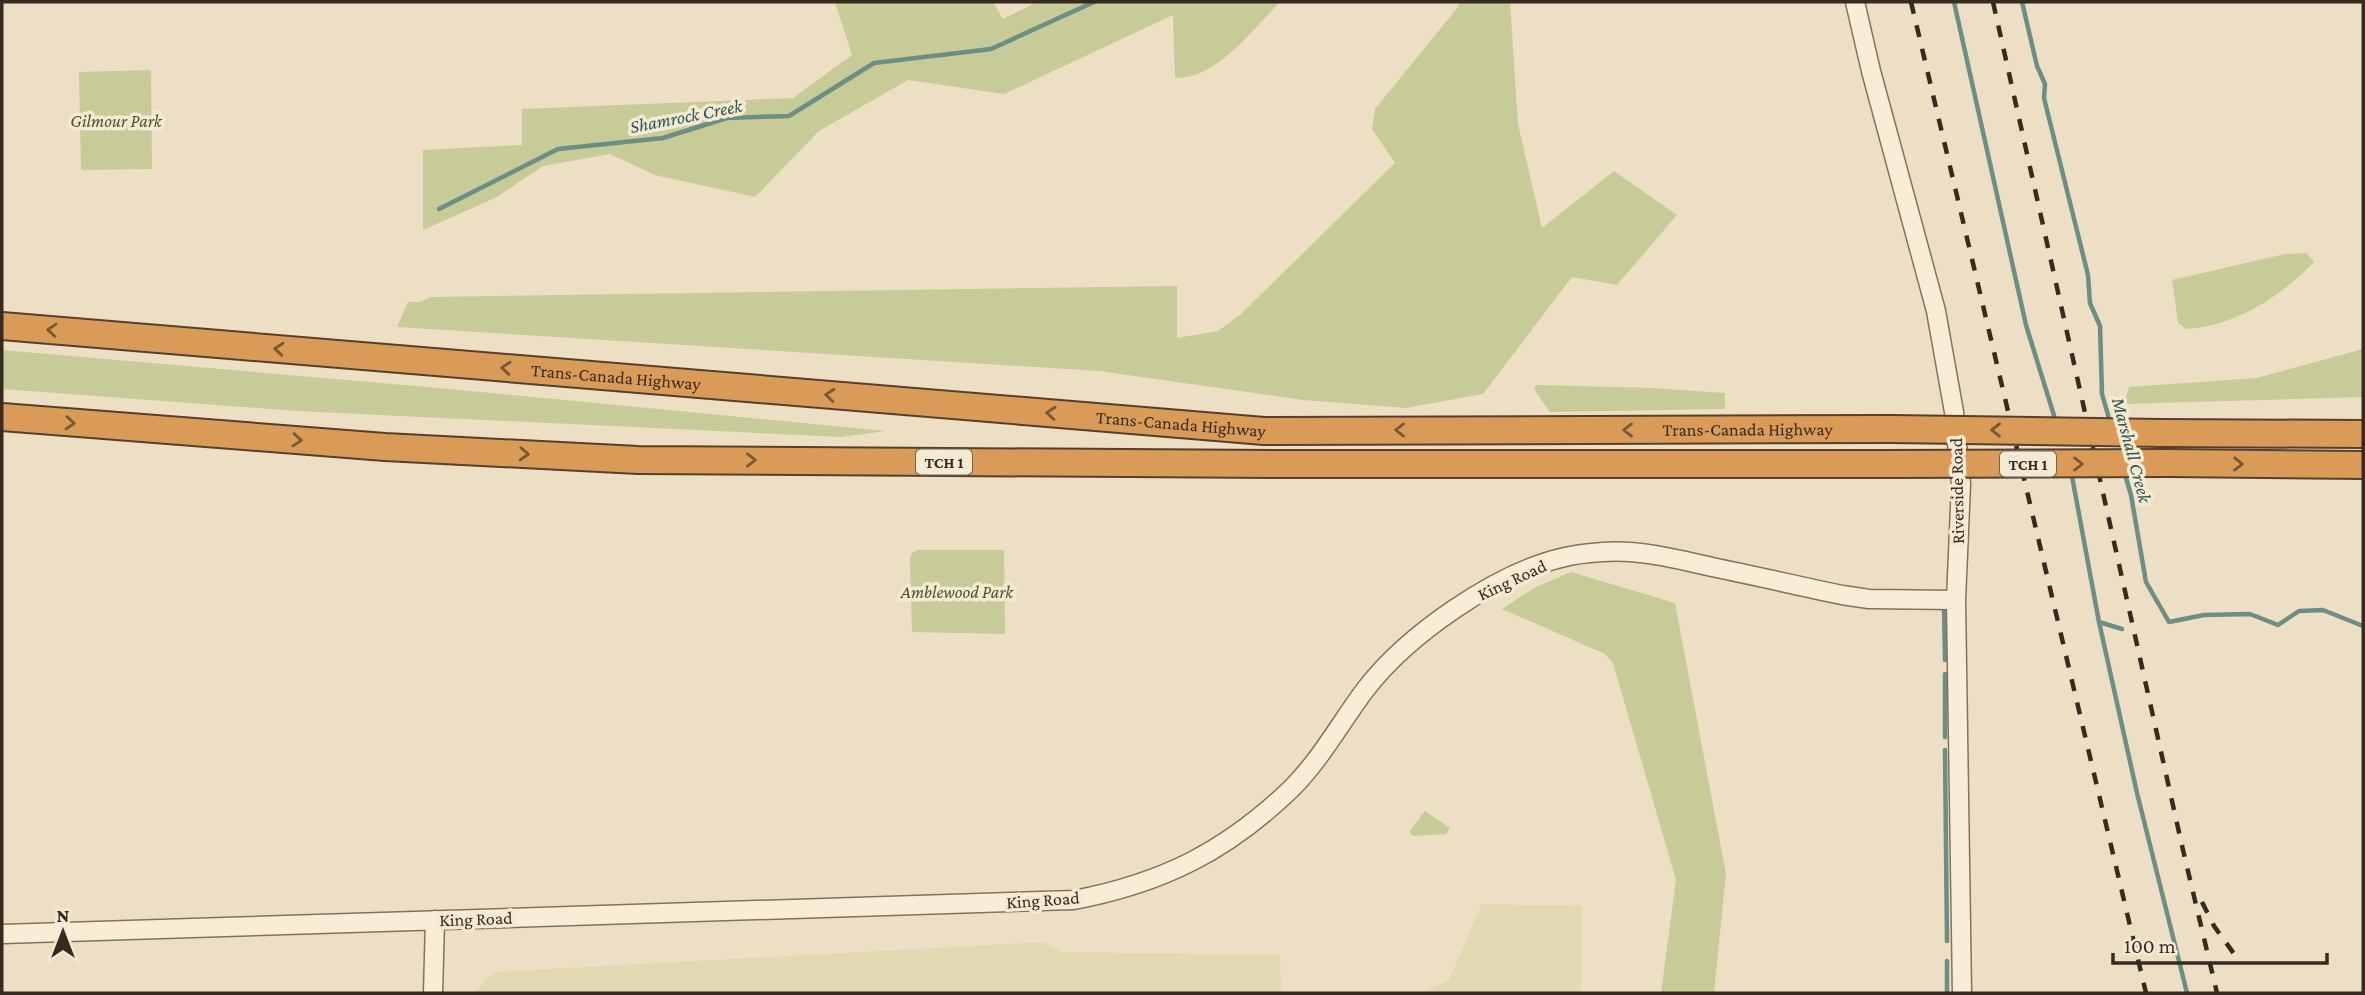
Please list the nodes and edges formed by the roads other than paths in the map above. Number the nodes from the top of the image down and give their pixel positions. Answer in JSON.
{"nodes":[{"id":1,"x":1855,"y":2,"type":"edge"},
{"id":2,"x":2,"y":326,"type":"edge"},
{"id":3,"x":2,"y":417,"type":"edge"},
{"id":4,"x":2363,"y":427,"type":"edge"},
{"id":5,"x":2174,"y":433,"type":"junction"},
{"id":6,"x":2363,"y":435,"type":"edge"},
{"id":7,"x":2363,"y":465,"type":"edge"},
{"id":8,"x":1956,"y":600,"type":"junction"},
{"id":9,"x":435,"y":920,"type":"junction"},
{"id":10,"x":2,"y":934,"type":"edge"},
{"id":11,"x":433,"y":993,"type":"edge"},
{"id":12,"x":1962,"y":993,"type":"edge"}],
"edges":[{"from":1,"to":8,"type":"street","name":"Riverside Road"},
{"from":5,"to":2,"type":"highway","name":"Trans-Canada Highway","number":"TCH 1","one_way":true,"bridge":true},
{"from":3,"to":7,"type":"highway","name":"Trans-Canada Highway","number":"TCH 1","one_way":true,"bridge":true},
{"from":4,"to":5,"type":"highway"},
{"from":5,"to":6,"type":"highway","name":"Trans-Canada Highway","number":"TCH 1"},
{"from":8,"to":9,"type":"street","name":"King Road"},
{"from":8,"to":12,"type":"street","name":"Riverside Road"},
{"from":9,"to":10,"type":"street","name":"King Road"},
{"from":9,"to":11,"type":"street"}]}
